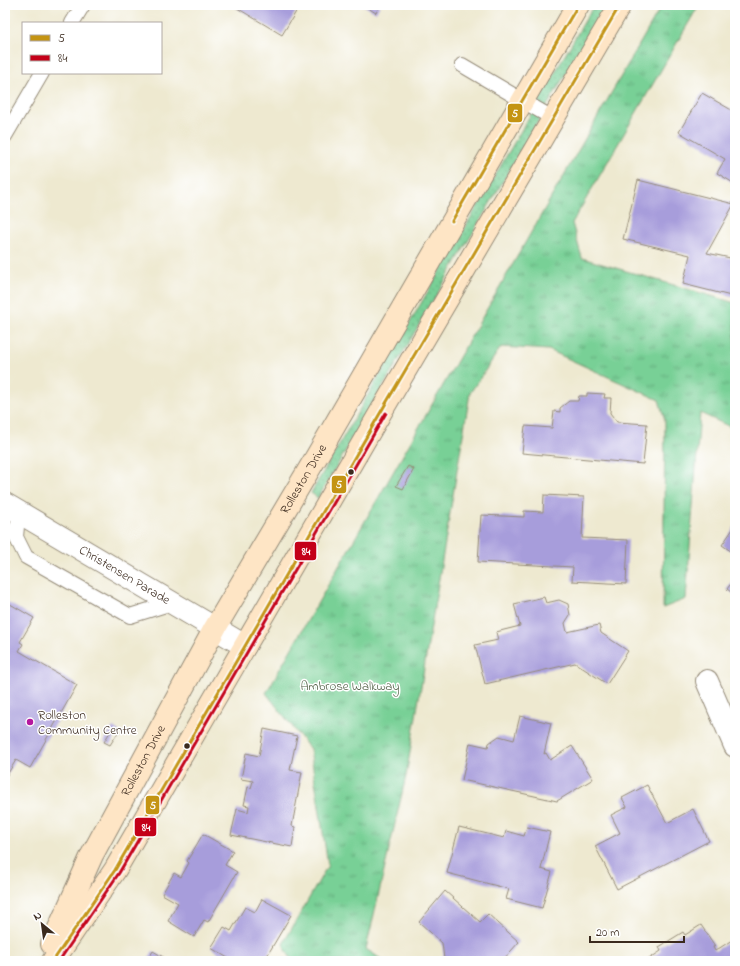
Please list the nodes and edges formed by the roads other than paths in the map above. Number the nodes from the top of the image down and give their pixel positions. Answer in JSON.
{"nodes":[{"id":1,"x":83,"y":5,"type":"edge"},
{"id":2,"x":578,"y":5,"type":"edge"},
{"id":3,"x":620,"y":5,"type":"edge"},
{"id":4,"x":73,"y":22,"type":"edge"},
{"id":5,"x":462,"y":65,"type":"dead end"},
{"id":6,"x":41,"y":74,"type":"edge"},
{"id":7,"x":522,"y":101,"type":"junction"},
{"id":8,"x":554,"y":119,"type":"junction"},
{"id":9,"x":5,"y":136,"type":"edge"},
{"id":10,"x":13,"y":509,"type":"edge"},
{"id":11,"x":172,"y":603,"type":"junction"},
{"id":12,"x":215,"y":628,"type":"junction"},
{"id":13,"x":245,"y":646,"type":"junction"},
{"id":14,"x":707,"y":681,"type":"dead end"},
{"id":15,"x":735,"y":746,"type":"edge"},
{"id":16,"x":44,"y":961,"type":"edge"},
{"id":17,"x":53,"y":961,"type":"edge"}],
"edges":[{"from":1,"to":4,"type":"lane"},
{"from":2,"to":7,"type":"main road","name":"Rolleston Drive"},
{"from":3,"to":8,"type":"main road"},
{"from":5,"to":7,"type":"lane"},
{"from":6,"to":9,"type":"lane"},
{"from":7,"to":8,"type":"lane"},
{"from":7,"to":12,"type":"main road","name":"Rolleston Drive"},
{"from":8,"to":13,"type":"main road"},
{"from":10,"to":11,"type":"street","name":"Christensen Parade"},
{"from":10,"to":11,"type":"lane"},
{"from":11,"to":12,"type":"street","name":"Christensen Parade"},
{"from":12,"to":13,"type":"street","name":"Christensen Parade"},
{"from":12,"to":16,"type":"main road","name":"Rolleston Drive"},
{"from":13,"to":17,"type":"main road"},
{"from":14,"to":15,"type":"street"}]}
